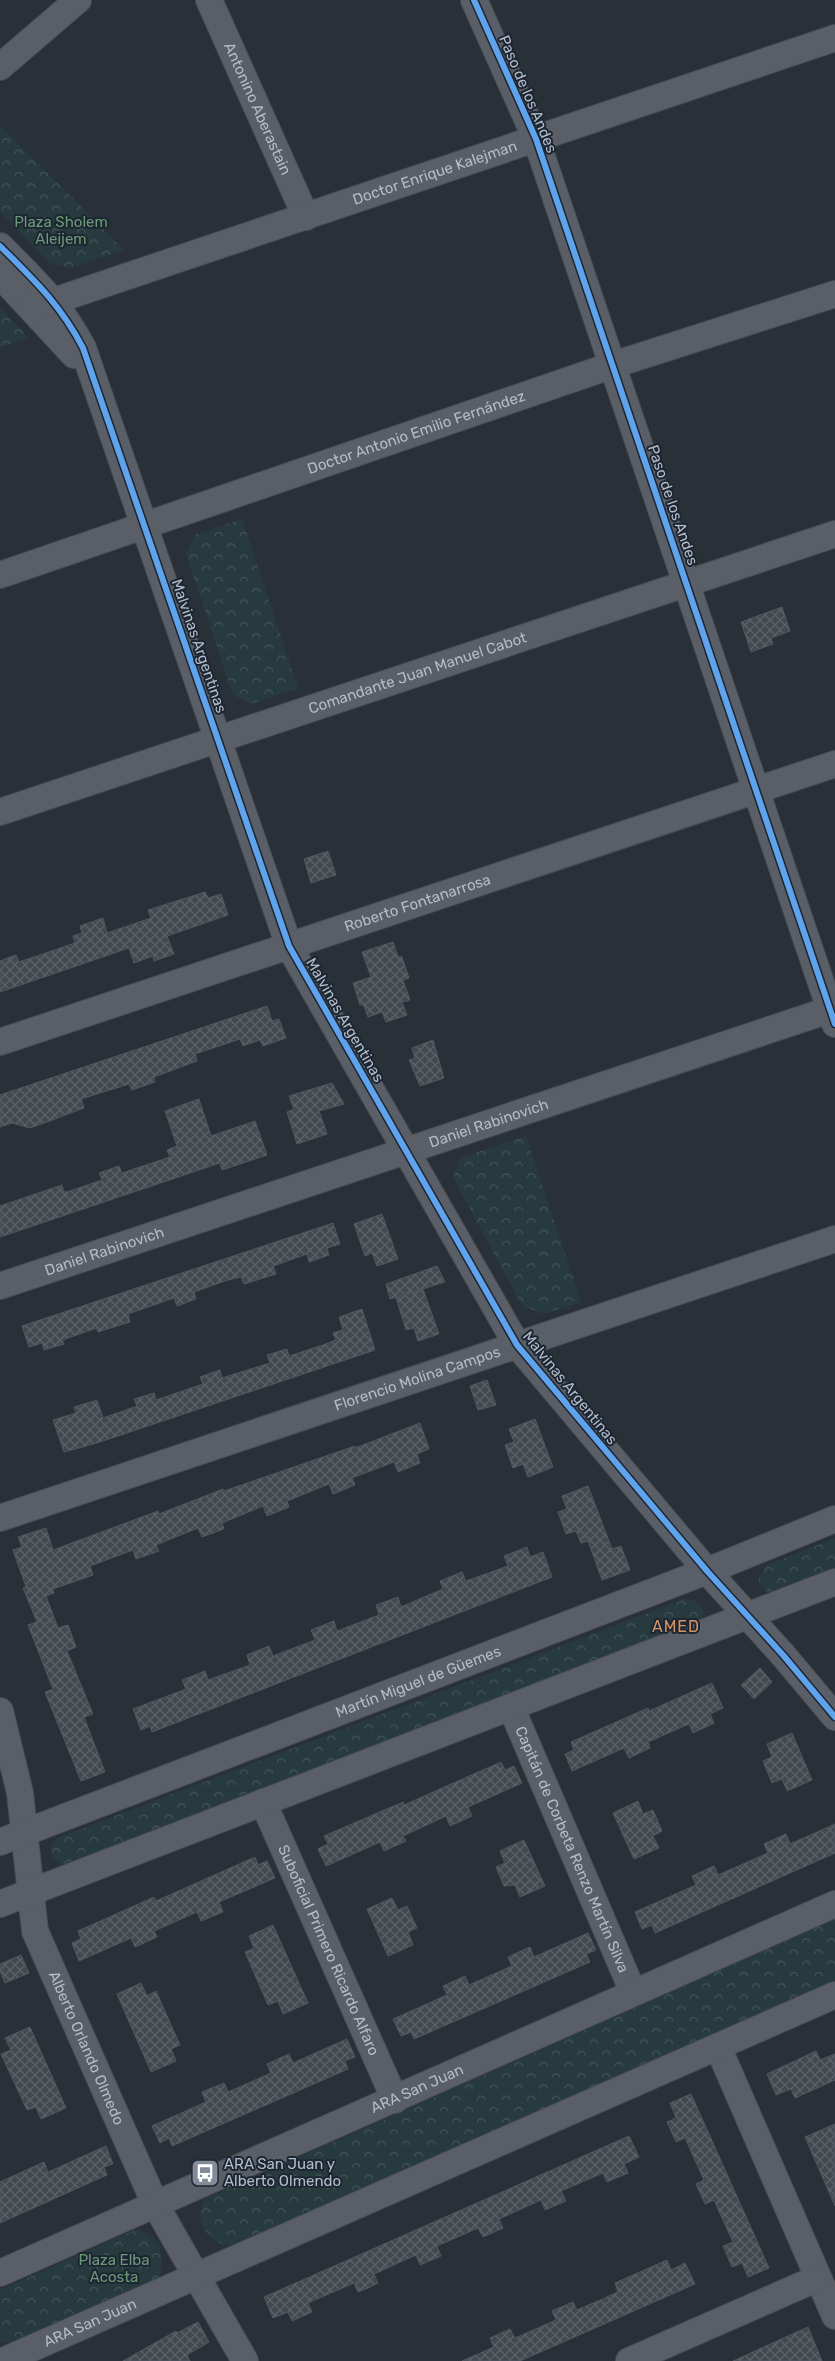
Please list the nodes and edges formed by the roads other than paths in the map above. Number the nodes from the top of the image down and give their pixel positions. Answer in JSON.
{"nodes":[{"id":1,"x":78,"y":0,"type":"edge"},
{"id":2,"x":209,"y":0,"type":"edge"},
{"id":3,"x":474,"y":0,"type":"edge"},
{"id":4,"x":835,"y":38,"type":"edge"},
{"id":5,"x":0,"y":66,"type":"edge"},
{"id":6,"x":536,"y":139,"type":"junction"},
{"id":7,"x":306,"y":217,"type":"junction"},
{"id":8,"x":0,"y":246,"type":"edge"},
{"id":9,"x":0,"y":275,"type":"edge"},
{"id":10,"x":835,"y":294,"type":"edge"},
{"id":11,"x":44,"y":305,"type":"junction"},
{"id":12,"x":612,"y":365,"type":"junction"},
{"id":13,"x":145,"y":527,"type":"junction"},
{"id":14,"x":835,"y":534,"type":"edge"},
{"id":15,"x":0,"y":575,"type":"edge"},
{"id":16,"x":686,"y":584,"type":"junction"},
{"id":17,"x":218,"y":739,"type":"junction"},
{"id":18,"x":835,"y":764,"type":"edge"},
{"id":19,"x":756,"y":790,"type":"junction"},
{"id":20,"x":0,"y":812,"type":"edge"},
{"id":21,"x":289,"y":946,"type":"junction"},
{"id":22,"x":834,"y":1014,"type":"edge"},
{"id":23,"x":0,"y":1042,"type":"edge"},
{"id":24,"x":405,"y":1151,"type":"junction"},
{"id":25,"x":835,"y":1239,"type":"edge"},
{"id":26,"x":0,"y":1286,"type":"edge"},
{"id":27,"x":517,"y":1345,"type":"junction"},
{"id":28,"x":0,"y":1518,"type":"edge"},
{"id":29,"x":835,"y":1519,"type":"edge"},
{"id":30,"x":707,"y":1571,"type":"junction"},
{"id":31,"x":835,"y":1582,"type":"edge"},
{"id":32,"x":747,"y":1616,"type":"junction"},
{"id":33,"x":511,"y":1706,"type":"junction"},
{"id":34,"x":0,"y":1711,"type":"edge"},
{"id":35,"x":835,"y":1717,"type":"edge"},
{"id":36,"x":263,"y":1802,"type":"junction"},
{"id":37,"x":24,"y":1832,"type":"junction"},
{"id":38,"x":0,"y":1842,"type":"edge"},
{"id":39,"x":31,"y":1892,"type":"junction"},
{"id":40,"x":0,"y":1904,"type":"edge"},
{"id":41,"x":835,"y":1904,"type":"edge"},
{"id":42,"x":633,"y":1992,"type":"junction"},
{"id":43,"x":835,"y":1995,"type":"edge"},
{"id":44,"x":718,"y":2047,"type":"junction"},
{"id":45,"x":395,"y":2100,"type":"junction"},
{"id":46,"x":156,"y":2204,"type":"junction"},
{"id":47,"x":0,"y":2273,"type":"edge"},
{"id":48,"x":196,"y":2276,"type":"junction"},
{"id":49,"x":818,"y":2278,"type":"junction"},
{"id":50,"x":835,"y":2316,"type":"edge"},
{"id":51,"x":3,"y":2361,"type":"edge"},
{"id":52,"x":245,"y":2361,"type":"edge"},
{"id":53,"x":629,"y":2361,"type":"edge"}],
"edges":[{"from":1,"to":5,"type":"street"},
{"from":2,"to":7,"type":"street","name":"Antonino Aberastain"},
{"from":3,"to":6,"type":"street","name":"Paso de los Andes"},
{"from":4,"to":6,"type":"street","name":"Doctor Enrique Kalejman"},
{"from":6,"to":7,"type":"street","name":"Doctor Enrique Kalejman"},
{"from":6,"to":12,"type":"street","name":"Paso de los Andes"},
{"from":7,"to":11,"type":"street","name":"Doctor Enrique Kalejman"},
{"from":8,"to":11,"type":"street","name":"Malvinas Argentinas"},
{"from":9,"to":11,"type":"street","name":"Malvinas Argentinas"},
{"from":10,"to":12,"type":"street","name":"Doctor Antonio Emilio Fernández"},
{"from":11,"to":13,"type":"street","name":"Malvinas Argentinas"},
{"from":12,"to":13,"type":"street","name":"Doctor Antonio Emilio Fernández"},
{"from":12,"to":16,"type":"street","name":"Paso de los Andes"},
{"from":13,"to":15,"type":"street","name":"Doctor Antonio Emilio Fernández"},
{"from":13,"to":17,"type":"street","name":"Malvinas Argentinas"},
{"from":14,"to":16,"type":"street","name":"Comandante Juan Manuel Cabot"},
{"from":16,"to":17,"type":"street","name":"Comandante Juan Manuel Cabot"},
{"from":16,"to":19,"type":"street","name":"Paso de los Andes"},
{"from":17,"to":20,"type":"street","name":"Comandante Juan Manuel Cabot"},
{"from":17,"to":21,"type":"street","name":"Malvinas Argentinas"},
{"from":18,"to":19,"type":"street","name":"Roberto Fontanarrosa"},
{"from":19,"to":21,"type":"street","name":"Roberto Fontanarrosa"},
{"from":19,"to":22,"type":"street","name":"Paso de los Andes"},
{"from":21,"to":23,"type":"street","name":"Roberto Fontanarrosa"},
{"from":21,"to":24,"type":"street","name":"Malvinas Argentinas"},
{"from":22,"to":24,"type":"street","name":"Daniel Rabinovich"},
{"from":24,"to":26,"type":"street","name":"Daniel Rabinovich"},
{"from":24,"to":27,"type":"street","name":"Malvinas Argentinas"},
{"from":25,"to":27,"type":"street","name":"Florencio Molina Campos"},
{"from":27,"to":28,"type":"street","name":"Florencio Molina Campos"},
{"from":27,"to":30,"type":"street","name":"Malvinas Argentinas"},
{"from":29,"to":30,"type":"street","name":"Martín Miguel de Güemes"},
{"from":30,"to":32,"type":"street","name":"Malvinas Argentinas"},
{"from":30,"to":37,"type":"street","name":"Martín Miguel de Güemes"},
{"from":31,"to":32,"type":"street"},
{"from":32,"to":33,"type":"street"},
{"from":32,"to":35,"type":"street","name":"Malvinas Argentinas"},
{"from":33,"to":36,"type":"street"},
{"from":33,"to":42,"type":"street","name":"Capitán de Corbeta Renzo Martín Silva"},
{"from":34,"to":37,"type":"street","name":"Alberto Orlando Olmedo"},
{"from":36,"to":39,"type":"street"},
{"from":36,"to":45,"type":"street","name":"Suboficial Primero Ricardo Alfaro"},
{"from":37,"to":38,"type":"street","name":"Martín Miguel de Güemes"},
{"from":37,"to":39,"type":"street","name":"Alberto Orlando Olmedo"},
{"from":39,"to":40,"type":"street"},
{"from":39,"to":46,"type":"street","name":"Alberto Orlando Olmedo"},
{"from":41,"to":42,"type":"street","name":"ARA San Juan"},
{"from":42,"to":45,"type":"street","name":"ARA San Juan"},
{"from":43,"to":44,"type":"street","name":"ARA San Juan"},
{"from":44,"to":48,"type":"street","name":"ARA San Juan"},
{"from":44,"to":49,"type":"street"},
{"from":45,"to":46,"type":"street","name":"ARA San Juan"},
{"from":46,"to":47,"type":"street","name":"ARA San Juan"},
{"from":46,"to":48,"type":"street","name":"Alberto Orlando Olmedo"},
{"from":48,"to":51,"type":"street","name":"ARA San Juan"},
{"from":48,"to":52,"type":"street","name":"Alberto Orlando Olmedo"},
{"from":49,"to":50,"type":"street"},
{"from":49,"to":53,"type":"street"}]}
